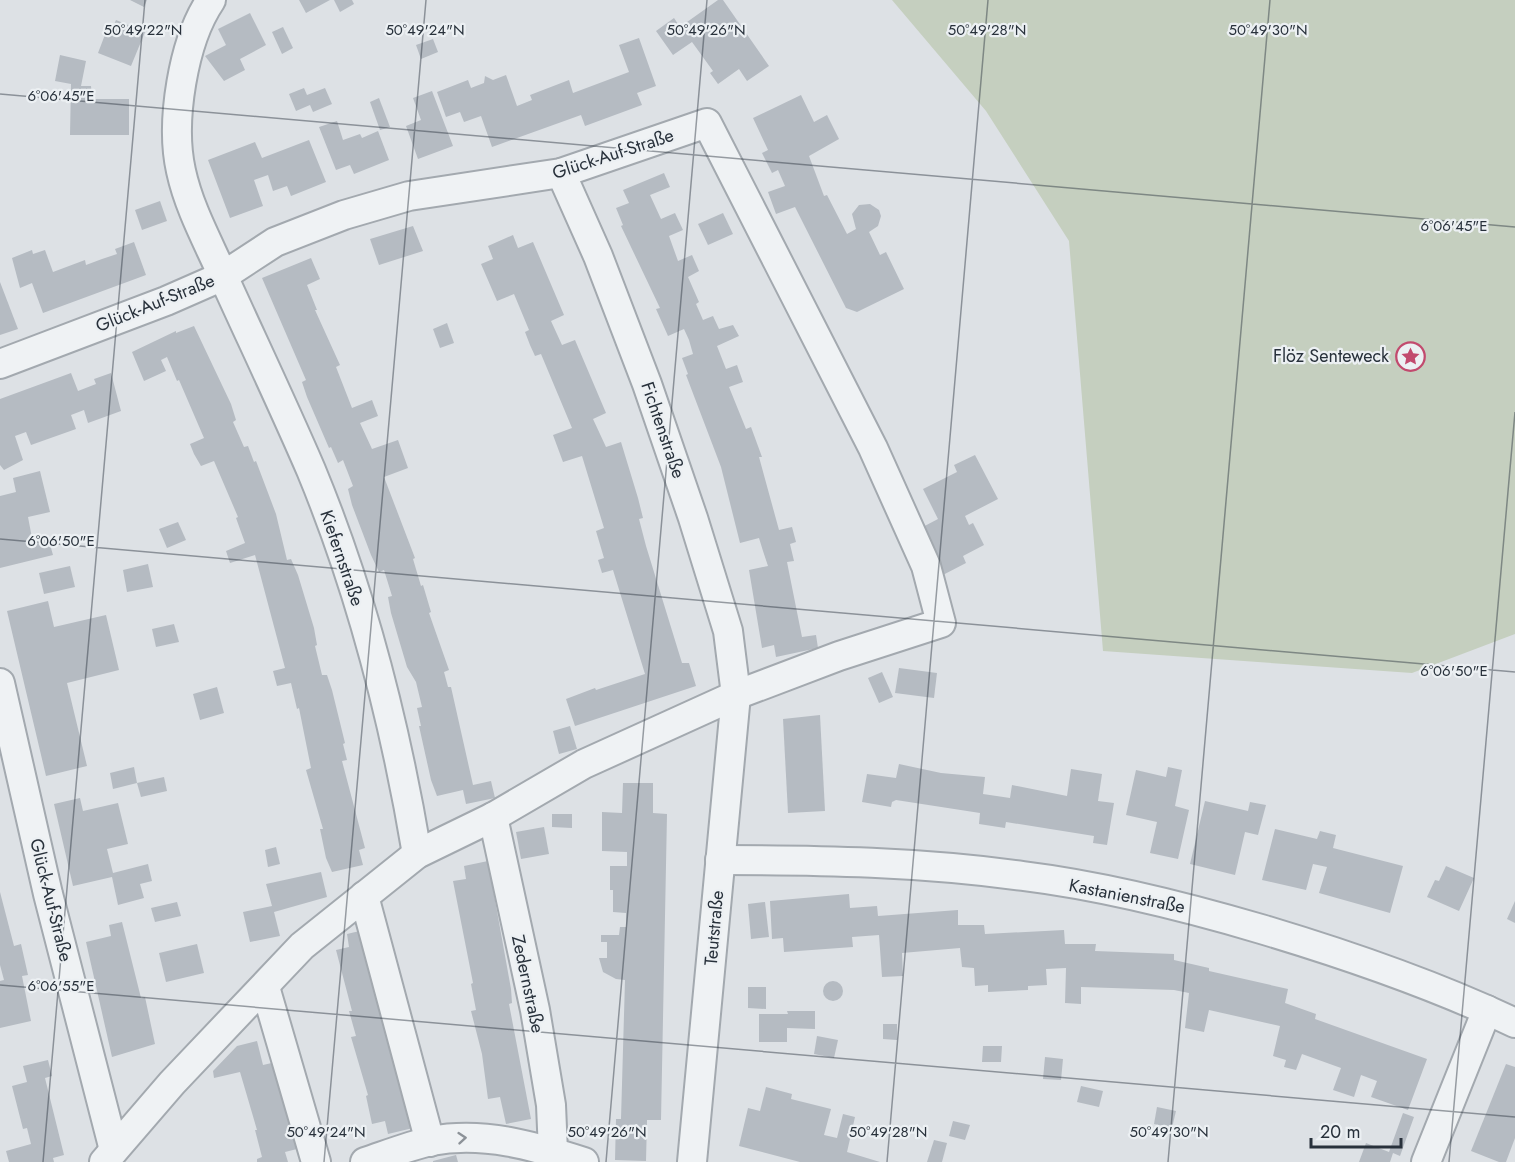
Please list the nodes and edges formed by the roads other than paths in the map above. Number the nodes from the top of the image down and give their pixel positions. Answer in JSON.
{"nodes":[{"id":1,"x":210,"y":0,"type":"edge"},
{"id":2,"x":561,"y":173,"type":"junction"},
{"id":3,"x":223,"y":276,"type":"junction"},
{"id":4,"x":0,"y":364,"type":"edge"},
{"id":5,"x":0,"y":683,"type":"edge"},
{"id":6,"x":736,"y":695,"type":"junction"},
{"id":7,"x":494,"y":817,"type":"junction"},
{"id":8,"x":417,"y":854,"type":"junction"},
{"id":9,"x":720,"y":860,"type":"junction"},
{"id":10,"x":364,"y":896,"type":"junction"},
{"id":11,"x":266,"y":987,"type":"junction"},
{"id":12,"x":1487,"y":1010,"type":"junction"},
{"id":13,"x":1515,"y":1023,"type":"edge"},
{"id":14,"x":430,"y":1142,"type":"junction"},
{"id":15,"x":553,"y":1152,"type":"junction"},
{"id":16,"x":109,"y":1156,"type":"edge"},
{"id":17,"x":316,"y":1162,"type":"edge"},
{"id":18,"x":365,"y":1162,"type":"edge"},
{"id":19,"x":584,"y":1162,"type":"edge"},
{"id":20,"x":692,"y":1162,"type":"edge"},
{"id":21,"x":1426,"y":1162,"type":"edge"}],
"edges":[{"from":1,"to":3,"type":"street","name":"Kiefernstraße"},
{"from":2,"to":3,"type":"street","name":"Glück-Auf-Straße"},
{"from":2,"to":6,"type":"street","name":"Fichtenstraße"},
{"from":2,"to":6,"type":"street","name":"Glück-Auf-Straße"},
{"from":3,"to":4,"type":"street","name":"Glück-Auf-Straße"},
{"from":3,"to":8,"type":"street","name":"Kiefernstraße"},
{"from":5,"to":16,"type":"street","name":"Glück-Auf-Straße"},
{"from":6,"to":7,"type":"street"},
{"from":6,"to":9,"type":"street","name":"Teutstraße"},
{"from":7,"to":8,"type":"street"},
{"from":7,"to":15,"type":"street","name":"Zedernstraße"},
{"from":8,"to":10,"type":"street"},
{"from":9,"to":12,"type":"street","name":"Kastanienstraße"},
{"from":9,"to":20,"type":"street","name":"Teutstraße"},
{"from":10,"to":11,"type":"street"},
{"from":10,"to":14,"type":"street"},
{"from":11,"to":16,"type":"street"},
{"from":11,"to":17,"type":"street"},
{"from":12,"to":13,"type":"street","name":"Kastanienstraße"},
{"from":12,"to":21,"type":"street"},
{"from":14,"to":15,"type":"street","one_way":true},
{"from":14,"to":18,"type":"street"},
{"from":15,"to":19,"type":"street"}]}
